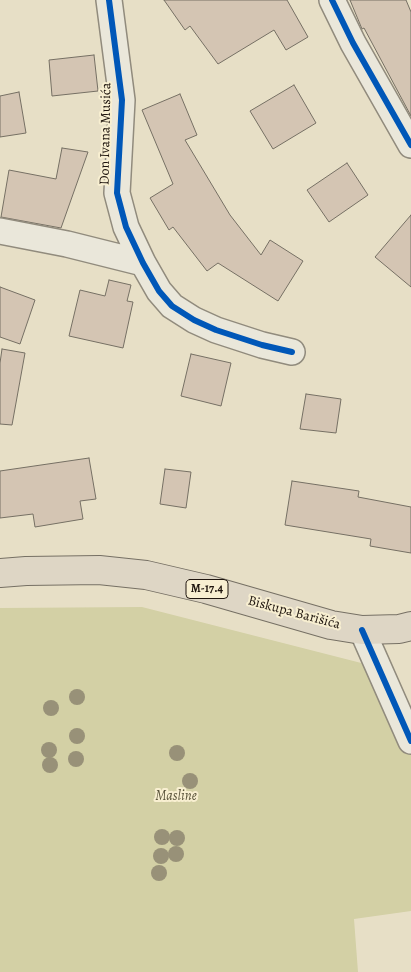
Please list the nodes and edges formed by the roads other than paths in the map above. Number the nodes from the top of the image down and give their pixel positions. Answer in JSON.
{"nodes":[{"id":1,"x":109,"y":0,"type":"edge"},
{"id":2,"x":332,"y":0,"type":"edge"},
{"id":3,"x":411,"y":145,"type":"edge"},
{"id":4,"x":0,"y":231,"type":"edge"},
{"id":5,"x":143,"y":263,"type":"junction"},
{"id":6,"x":292,"y":352,"type":"dead end"},
{"id":7,"x":0,"y":573,"type":"edge"},
{"id":8,"x":411,"y":626,"type":"edge"},
{"id":9,"x":362,"y":630,"type":"junction"},
{"id":10,"x":411,"y":741,"type":"edge"}],
"edges":[{"from":1,"to":5,"type":"street","name":"Don Ivana Musića"},
{"from":2,"to":3,"type":"street"},
{"from":4,"to":5,"type":"street"},
{"from":5,"to":6,"type":"street","name":"Don Ivana Musića"},
{"from":7,"to":9,"type":"main road","name":"Biskupa Barišića","number":"M-17.4"},
{"from":8,"to":9,"type":"main road","name":"Biskupa Barišića","number":"M-17.4"},
{"from":9,"to":10,"type":"street"}]}
